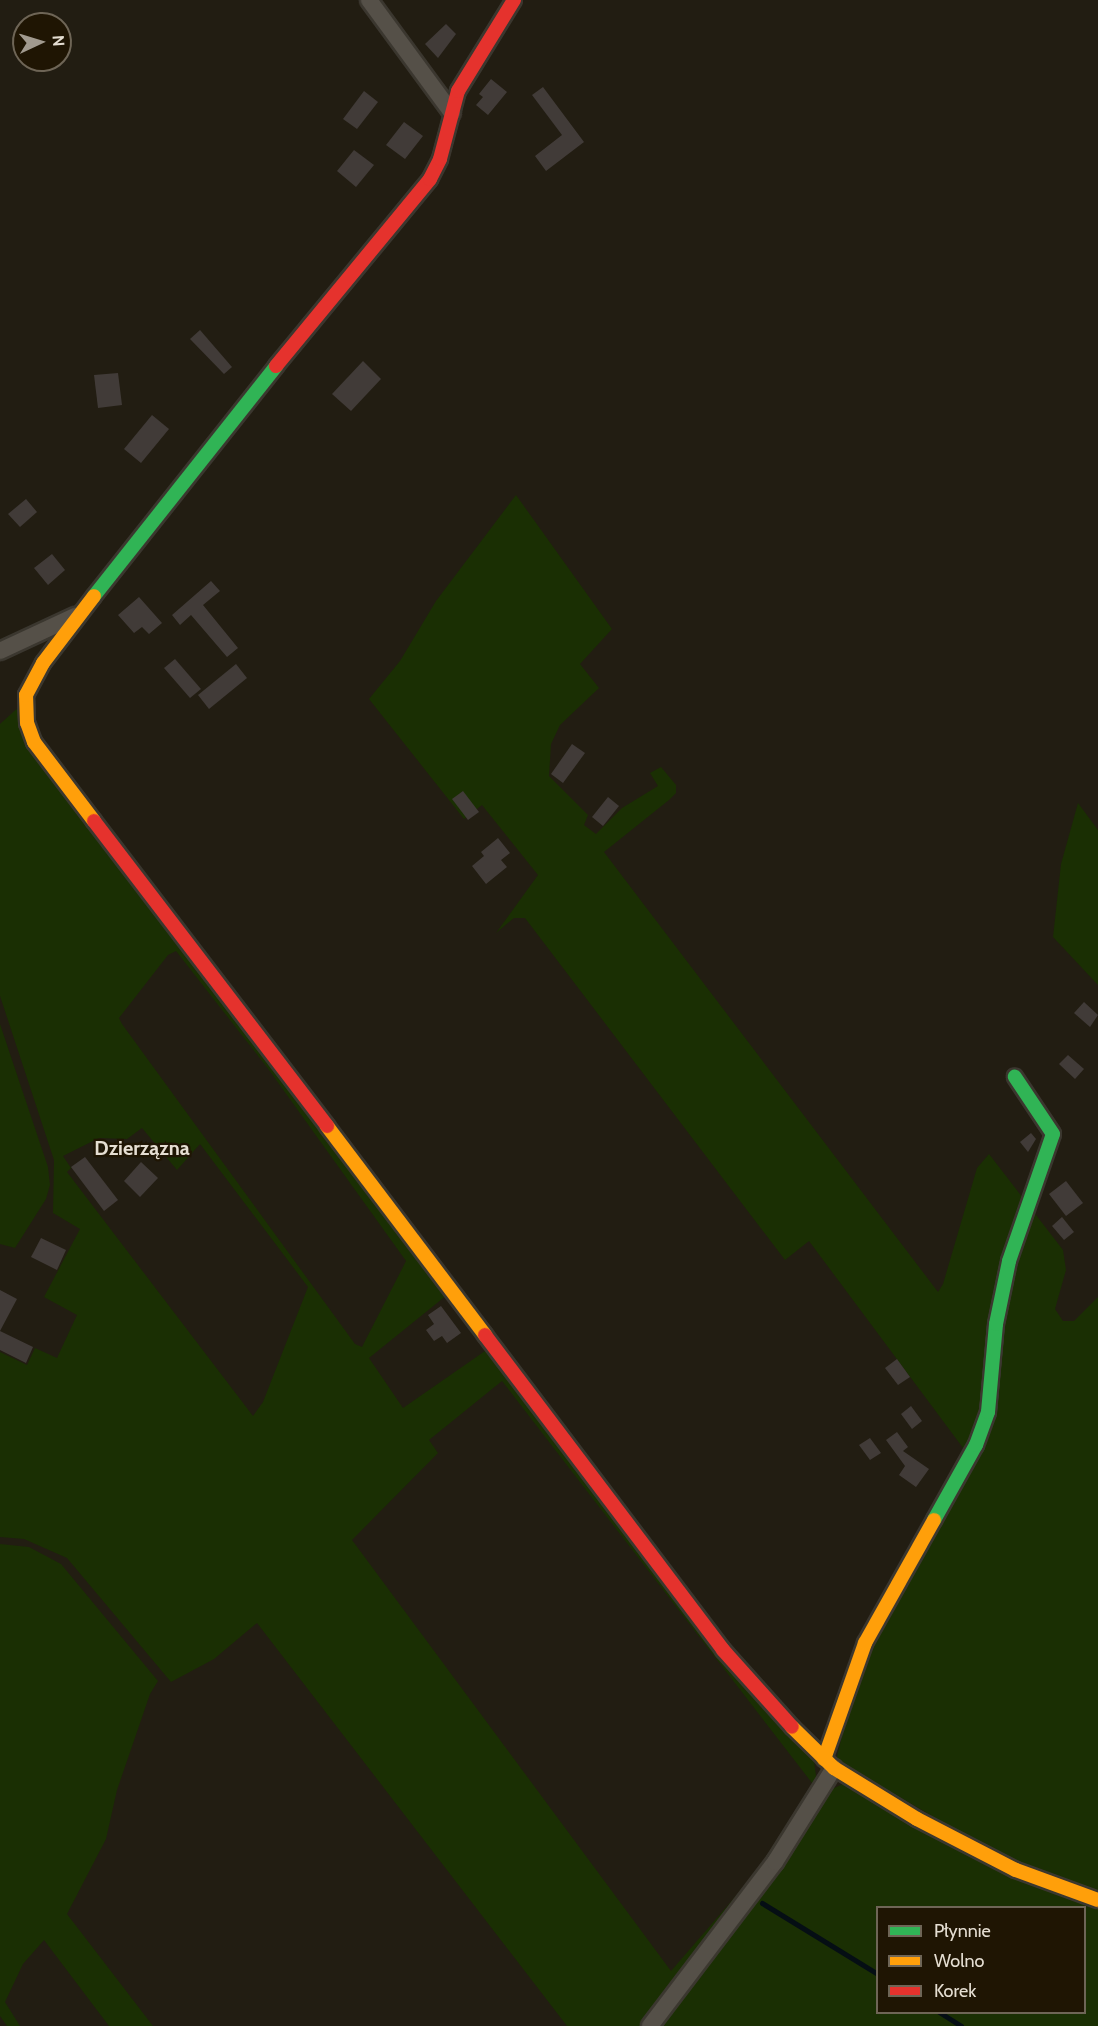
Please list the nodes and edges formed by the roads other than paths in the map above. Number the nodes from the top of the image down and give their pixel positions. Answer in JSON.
{"nodes":[{"id":1,"x":369,"y":0,"type":"edge"},
{"id":2,"x":514,"y":0,"type":"edge"},
{"id":3,"x":452,"y":113,"type":"junction"},
{"id":4,"x":82,"y":612,"type":"junction"},
{"id":5,"x":0,"y":651,"type":"edge"},
{"id":6,"x":1015,"y":1077,"type":"dead end"},
{"id":7,"x":829,"y":1764,"type":"junction"},
{"id":8,"x":1098,"y":1900,"type":"edge"},
{"id":9,"x":650,"y":2026,"type":"edge"}],
"edges":[{"from":1,"to":3,"type":"street"},
{"from":2,"to":3,"type":"street"},
{"from":3,"to":4,"type":"street"},
{"from":4,"to":5,"type":"street"},
{"from":4,"to":7,"type":"street"},
{"from":6,"to":7,"type":"street"},
{"from":7,"to":8,"type":"street"},
{"from":7,"to":9,"type":"street"}]}
